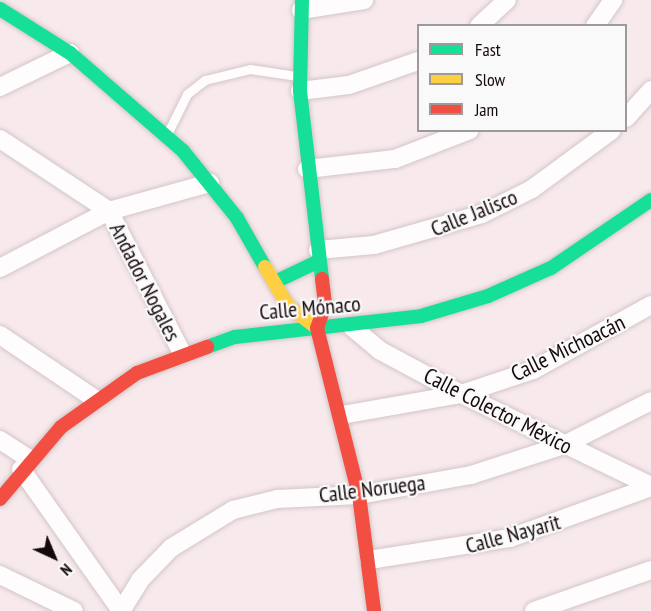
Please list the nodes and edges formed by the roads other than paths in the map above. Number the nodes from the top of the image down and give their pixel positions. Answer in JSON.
{"nodes":[{"id":1,"x":364,"y":0,"type":"edge"},
{"id":2,"x":507,"y":0,"type":"edge"},
{"id":3,"x":613,"y":0,"type":"edge"},
{"id":4,"x":302,"y":5,"type":"edge"},
{"id":5,"x":0,"y":9,"type":"edge"},
{"id":6,"x":481,"y":24,"type":"edge"},
{"id":7,"x":596,"y":24,"type":"edge"},
{"id":8,"x":70,"y":53,"type":"junction"},
{"id":9,"x":417,"y":61,"type":"edge"},
{"id":10,"x":300,"y":84,"type":"junction"},
{"id":11,"x":0,"y":87,"type":"edge"},
{"id":12,"x":651,"y":90,"type":"edge"},
{"id":13,"x":627,"y":117,"type":"edge"},
{"id":14,"x":465,"y":132,"type":"edge"},
{"id":15,"x":609,"y":132,"type":"edge"},
{"id":16,"x":167,"y":136,"type":"junction"},
{"id":17,"x":0,"y":139,"type":"edge"},
{"id":18,"x":308,"y":169,"type":"junction"},
{"id":19,"x":210,"y":183,"type":"junction"},
{"id":20,"x":651,"y":201,"type":"edge"},
{"id":21,"x":109,"y":211,"type":"junction"},
{"id":22,"x":319,"y":256,"type":"junction"},
{"id":23,"x":5,"y":258,"type":"edge"},
{"id":24,"x":275,"y":282,"type":"junction"},
{"id":25,"x":651,"y":305,"type":"edge"},
{"id":26,"x":352,"y":327,"type":"junction"},
{"id":27,"x":317,"y":328,"type":"junction"},
{"id":28,"x":0,"y":335,"type":"edge"},
{"id":29,"x":182,"y":353,"type":"junction"},
{"id":30,"x":461,"y":394,"type":"junction"},
{"id":31,"x":95,"y":399,"type":"junction"},
{"id":32,"x":651,"y":401,"type":"edge"},
{"id":33,"x":342,"y":415,"type":"junction"},
{"id":34,"x":0,"y":440,"type":"edge"},
{"id":35,"x":564,"y":445,"type":"junction"},
{"id":36,"x":25,"y":464,"type":"junction"},
{"id":37,"x":651,"y":486,"type":"edge"},
{"id":38,"x":359,"y":495,"type":"junction"},
{"id":39,"x":0,"y":499,"type":"edge"},
{"id":40,"x":369,"y":560,"type":"junction"},
{"id":41,"x":651,"y":570,"type":"edge"},
{"id":42,"x":0,"y":575,"type":"edge"},
{"id":43,"x":74,"y":611,"type":"edge"},
{"id":44,"x":121,"y":611,"type":"edge"},
{"id":45,"x":374,"y":611,"type":"edge"},
{"id":46,"x":534,"y":611,"type":"edge"}],
"edges":[{"from":1,"to":4,"type":"street"},
{"from":2,"to":6,"type":"street"},
{"from":3,"to":7,"type":"street"},
{"from":4,"to":10,"type":"main road"},
{"from":5,"to":8,"type":"main road"},
{"from":8,"to":11,"type":"street"},
{"from":8,"to":16,"type":"main road"},
{"from":9,"to":10,"type":"street"},
{"from":10,"to":16,"type":"lane"},
{"from":10,"to":18,"type":"main road"},
{"from":12,"to":13,"type":"street"},
{"from":14,"to":18,"type":"street"},
{"from":15,"to":22,"type":"street","name":"Calle Jalisco"},
{"from":16,"to":19,"type":"main road"},
{"from":17,"to":21,"type":"street"},
{"from":18,"to":22,"type":"main road"},
{"from":19,"to":21,"type":"street"},
{"from":19,"to":24,"type":"main road"},
{"from":20,"to":26,"type":"main road","name":"Calle Mónaco"},
{"from":21,"to":23,"type":"street"},
{"from":21,"to":29,"type":"street","name":"Andador Nogales"},
{"from":22,"to":24,"type":"main road"},
{"from":22,"to":27,"type":"main road"},
{"from":24,"to":27,"type":"main road"},
{"from":25,"to":30,"type":"street","name":"Calle Michoacán"},
{"from":26,"to":27,"type":"main road","name":"Calle Mónaco"},
{"from":26,"to":30,"type":"street","name":"Calle Colector México"},
{"from":27,"to":29,"type":"main road","name":"Calle Mónaco"},
{"from":27,"to":33,"type":"main road"},
{"from":28,"to":31,"type":"street"},
{"from":29,"to":31,"type":"main road","name":"Calle Mónaco"},
{"from":30,"to":33,"type":"street","name":"Calle Michoacán"},
{"from":30,"to":35,"type":"street","name":"Calle Colector México"},
{"from":31,"to":36,"type":"main road","name":"Calle Mónaco"},
{"from":32,"to":35,"type":"street","name":"Calle Noruega"},
{"from":33,"to":38,"type":"main road"},
{"from":34,"to":36,"type":"street"},
{"from":35,"to":37,"type":"street","name":"Calle Colector México"},
{"from":35,"to":38,"type":"street","name":"Calle Noruega"},
{"from":36,"to":39,"type":"main road","name":"Calle Mónaco"},
{"from":36,"to":44,"type":"street"},
{"from":37,"to":40,"type":"street","name":"Calle Nayarit"},
{"from":38,"to":40,"type":"main road"},
{"from":38,"to":44,"type":"street","name":"Calle Noruega"},
{"from":40,"to":45,"type":"main road"},
{"from":41,"to":46,"type":"street"},
{"from":42,"to":43,"type":"street"}]}
